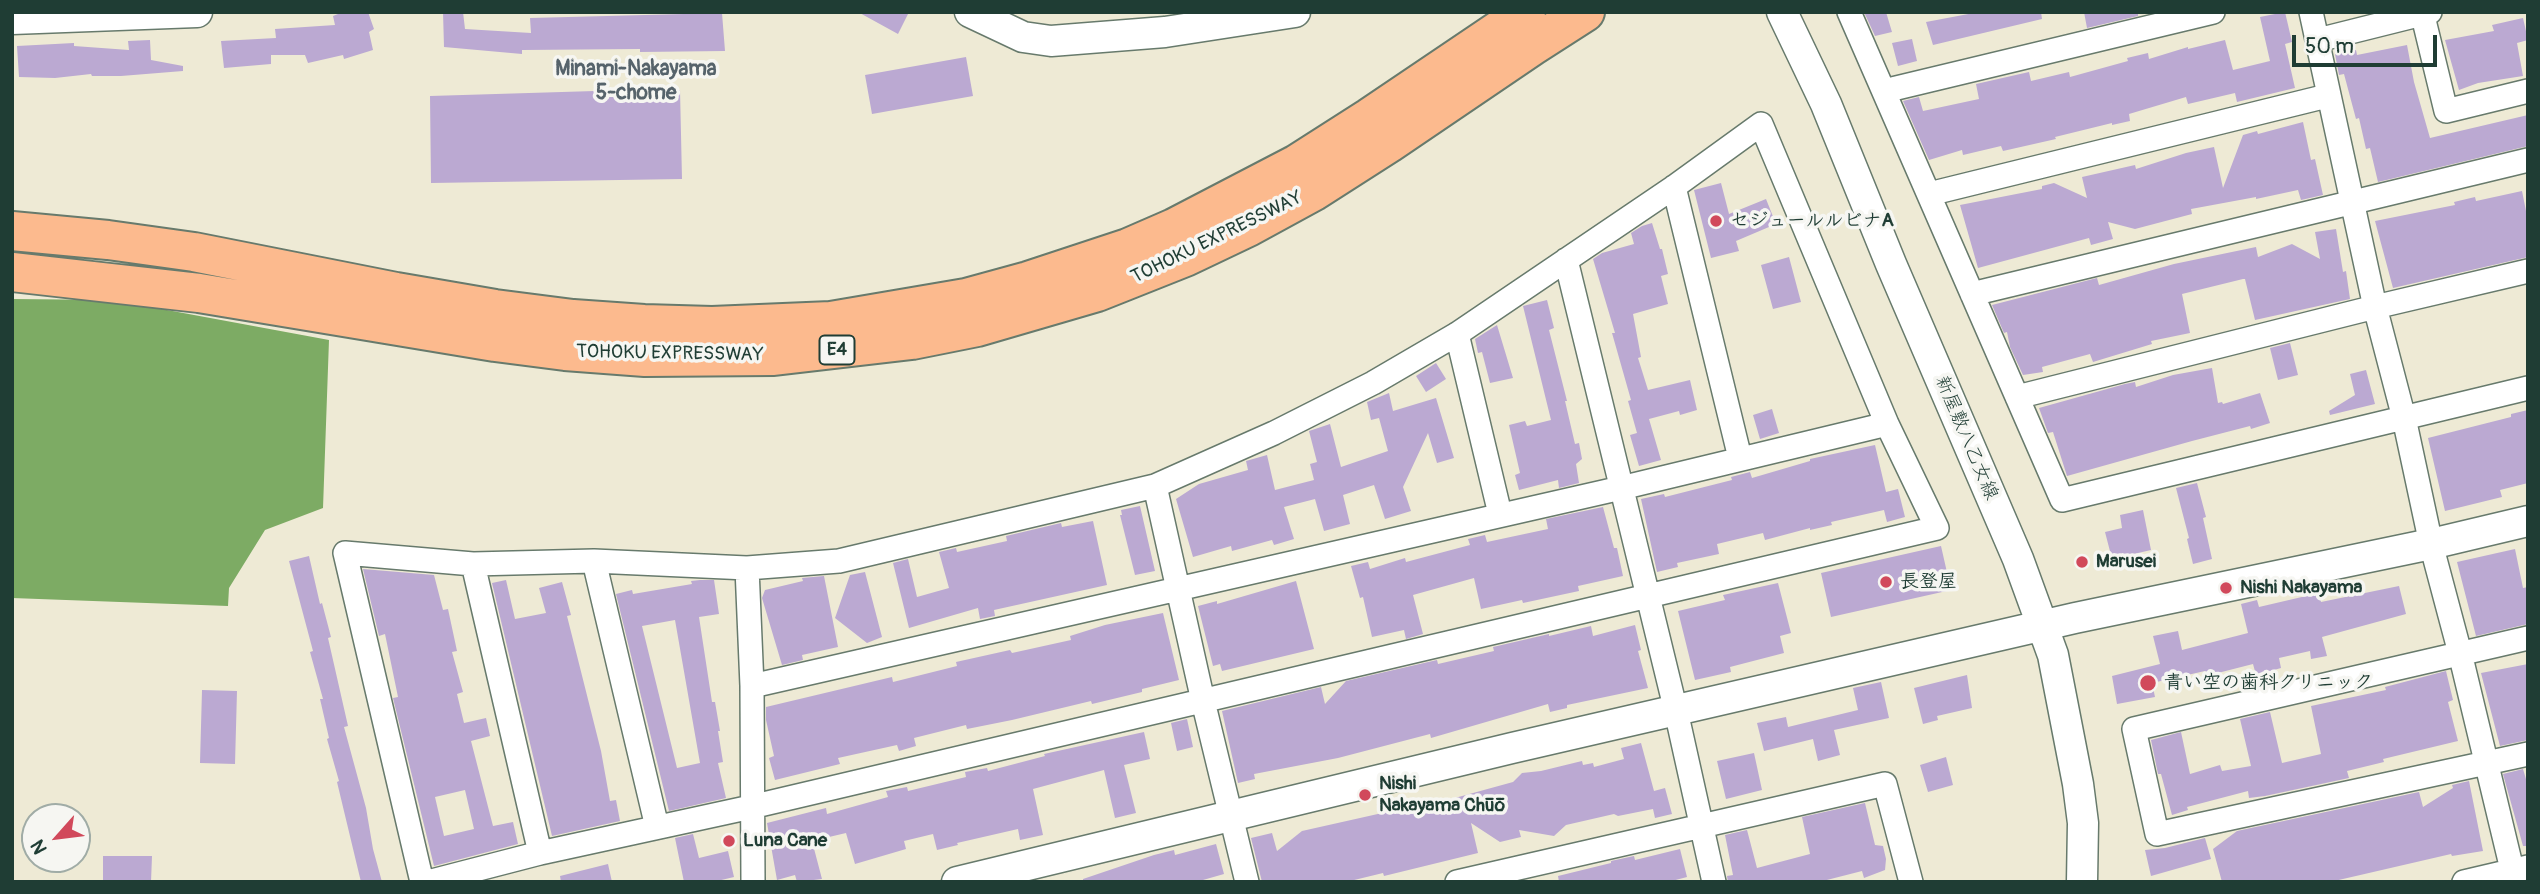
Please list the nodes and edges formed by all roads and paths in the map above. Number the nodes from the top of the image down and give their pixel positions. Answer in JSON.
{"nodes":[{"id":1,"x":197,"y":12,"type":"edge"},
{"id":2,"x":970,"y":12,"type":"edge"},
{"id":3,"x":1295,"y":12,"type":"edge"},
{"id":4,"x":1526,"y":12,"type":"edge"},
{"id":5,"x":1585,"y":12,"type":"edge"},
{"id":6,"x":1782,"y":12,"type":"edge"},
{"id":7,"x":1849,"y":12,"type":"edge"},
{"id":8,"x":2213,"y":12,"type":"edge"},
{"id":9,"x":2311,"y":12,"type":"edge"},
{"id":10,"x":2425,"y":13,"type":"edge"},
{"id":11,"x":12,"y":19,"type":"edge"},
{"id":12,"x":2318,"y":40,"type":"junction"},
{"id":13,"x":1884,"y":91,"type":"junction"},
{"id":14,"x":2528,"y":91,"type":"edge"},
{"id":15,"x":2327,"y":96,"type":"junction"},
{"id":16,"x":2528,"y":160,"type":"edge"},
{"id":17,"x":1674,"y":187,"type":"junction"},
{"id":18,"x":1929,"y":194,"type":"junction"},
{"id":19,"x":2351,"y":203,"type":"junction"},
{"id":20,"x":12,"y":232,"type":"edge"},
{"id":21,"x":1566,"y":260,"type":"junction"},
{"id":22,"x":2528,"y":271,"type":"edge"},
{"id":23,"x":12,"y":272,"type":"edge"},
{"id":24,"x":1972,"y":294,"type":"junction"},
{"id":25,"x":2375,"y":307,"type":"junction"},
{"id":26,"x":1457,"y":334,"type":"junction"},
{"id":27,"x":2528,"y":388,"type":"edge"},
{"id":28,"x":2017,"y":397,"type":"junction"},
{"id":29,"x":2404,"y":418,"type":"junction"},
{"id":30,"x":1887,"y":424,"type":"junction"},
{"id":31,"x":1740,"y":458,"type":"junction"},
{"id":32,"x":1155,"y":486,"type":"junction"},
{"id":33,"x":1621,"y":488,"type":"junction"},
{"id":34,"x":1500,"y":514,"type":"junction"},
{"id":35,"x":2528,"y":521,"type":"edge"},
{"id":36,"x":2431,"y":544,"type":"junction"},
{"id":37,"x":594,"y":561,"type":"junction"},
{"id":38,"x":472,"y":564,"type":"junction"},
{"id":39,"x":747,"y":568,"type":"junction"},
{"id":40,"x":1178,"y":590,"type":"junction"},
{"id":41,"x":1647,"y":597,"type":"junction"},
{"id":42,"x":2041,"y":626,"type":"junction"},
{"id":43,"x":2528,"y":638,"type":"edge"},
{"id":44,"x":2460,"y":653,"type":"junction"},
{"id":45,"x":752,"y":686,"type":"junction"},
{"id":46,"x":1203,"y":701,"type":"junction"},
{"id":47,"x":1676,"y":711,"type":"junction"},
{"id":48,"x":2528,"y":754,"type":"edge"},
{"id":49,"x":2486,"y":764,"type":"junction"},
{"id":50,"x":751,"y":807,"type":"junction"},
{"id":51,"x":1232,"y":815,"type":"junction"},
{"id":52,"x":1701,"y":825,"type":"junction"},
{"id":53,"x":657,"y":827,"type":"junction"},
{"id":54,"x":540,"y":853,"type":"junction"},
{"id":55,"x":2518,"y":873,"type":"edge"},
{"id":56,"x":422,"y":882,"type":"edge"},
{"id":57,"x":428,"y":882,"type":"edge"},
{"id":58,"x":753,"y":882,"type":"edge"},
{"id":59,"x":957,"y":882,"type":"edge"},
{"id":60,"x":1247,"y":882,"type":"edge"},
{"id":61,"x":1457,"y":882,"type":"edge"},
{"id":62,"x":1714,"y":882,"type":"edge"},
{"id":63,"x":1911,"y":882,"type":"edge"},
{"id":64,"x":2082,"y":882,"type":"edge"},
{"id":65,"x":2465,"y":882,"type":"edge"}],
"edges":[{"from":1,"to":11,"type":"street"},
{"from":2,"to":3,"type":"street"},
{"from":4,"to":20,"type":"highway","name":"TOHOKU EXPRESSWAY","number":"E4"},
{"from":5,"to":23,"type":"highway","name":"TOHOKU EXPRESSWAY","number":"E4"},
{"from":6,"to":42,"type":"street","name":"新屋敷八乙女線"},
{"from":7,"to":13,"type":"street"},
{"from":8,"to":13,"type":"street"},
{"from":9,"to":12,"type":"street"},
{"from":10,"to":12,"type":"street"},
{"from":10,"to":14,"type":"street"},
{"from":12,"to":15,"type":"street"},
{"from":13,"to":18,"type":"street"},
{"from":15,"to":18,"type":"street"},
{"from":15,"to":19,"type":"street"},
{"from":16,"to":19,"type":"street"},
{"from":17,"to":21,"type":"street"},
{"from":17,"to":30,"type":"street"},
{"from":17,"to":31,"type":"street"},
{"from":18,"to":24,"type":"street"},
{"from":19,"to":24,"type":"street"},
{"from":19,"to":25,"type":"street"},
{"from":21,"to":26,"type":"street"},
{"from":21,"to":33,"type":"street"},
{"from":22,"to":25,"type":"street"},
{"from":24,"to":28,"type":"street"},
{"from":25,"to":28,"type":"street"},
{"from":25,"to":29,"type":"street"},
{"from":26,"to":32,"type":"street"},
{"from":26,"to":34,"type":"street"},
{"from":27,"to":29,"type":"street"},
{"from":28,"to":29,"type":"street"},
{"from":29,"to":36,"type":"street"},
{"from":30,"to":31,"type":"street"},
{"from":30,"to":41,"type":"street"},
{"from":31,"to":33,"type":"street"},
{"from":32,"to":39,"type":"street"},
{"from":32,"to":40,"type":"street"},
{"from":33,"to":34,"type":"street"},
{"from":33,"to":41,"type":"street"},
{"from":34,"to":40,"type":"street"},
{"from":35,"to":36,"type":"street"},
{"from":36,"to":42,"type":"street"},
{"from":36,"to":44,"type":"street"},
{"from":37,"to":38,"type":"street"},
{"from":37,"to":39,"type":"street"},
{"from":37,"to":53,"type":"street"},
{"from":38,"to":54,"type":"street"},
{"from":38,"to":56,"type":"street"},
{"from":39,"to":45,"type":"street"},
{"from":40,"to":45,"type":"street"},
{"from":40,"to":46,"type":"street"},
{"from":41,"to":46,"type":"street"},
{"from":41,"to":47,"type":"street"},
{"from":42,"to":47,"type":"street"},
{"from":42,"to":64,"type":"street","name":"新屋敷八乙女線"},
{"from":43,"to":44,"type":"street"},
{"from":44,"to":49,"type":"street"},
{"from":44,"to":49,"type":"street"},
{"from":45,"to":50,"type":"street"},
{"from":46,"to":50,"type":"street"},
{"from":46,"to":51,"type":"street"},
{"from":47,"to":51,"type":"street"},
{"from":47,"to":52,"type":"street"},
{"from":48,"to":49,"type":"street"},
{"from":49,"to":55,"type":"street"},
{"from":50,"to":53,"type":"street"},
{"from":50,"to":58,"type":"street"},
{"from":51,"to":59,"type":"street"},
{"from":51,"to":60,"type":"street"},
{"from":52,"to":61,"type":"street"},
{"from":52,"to":62,"type":"street"},
{"from":52,"to":63,"type":"street"},
{"from":53,"to":54,"type":"street"},
{"from":54,"to":57,"type":"street"},
{"from":55,"to":65,"type":"street"}]}
